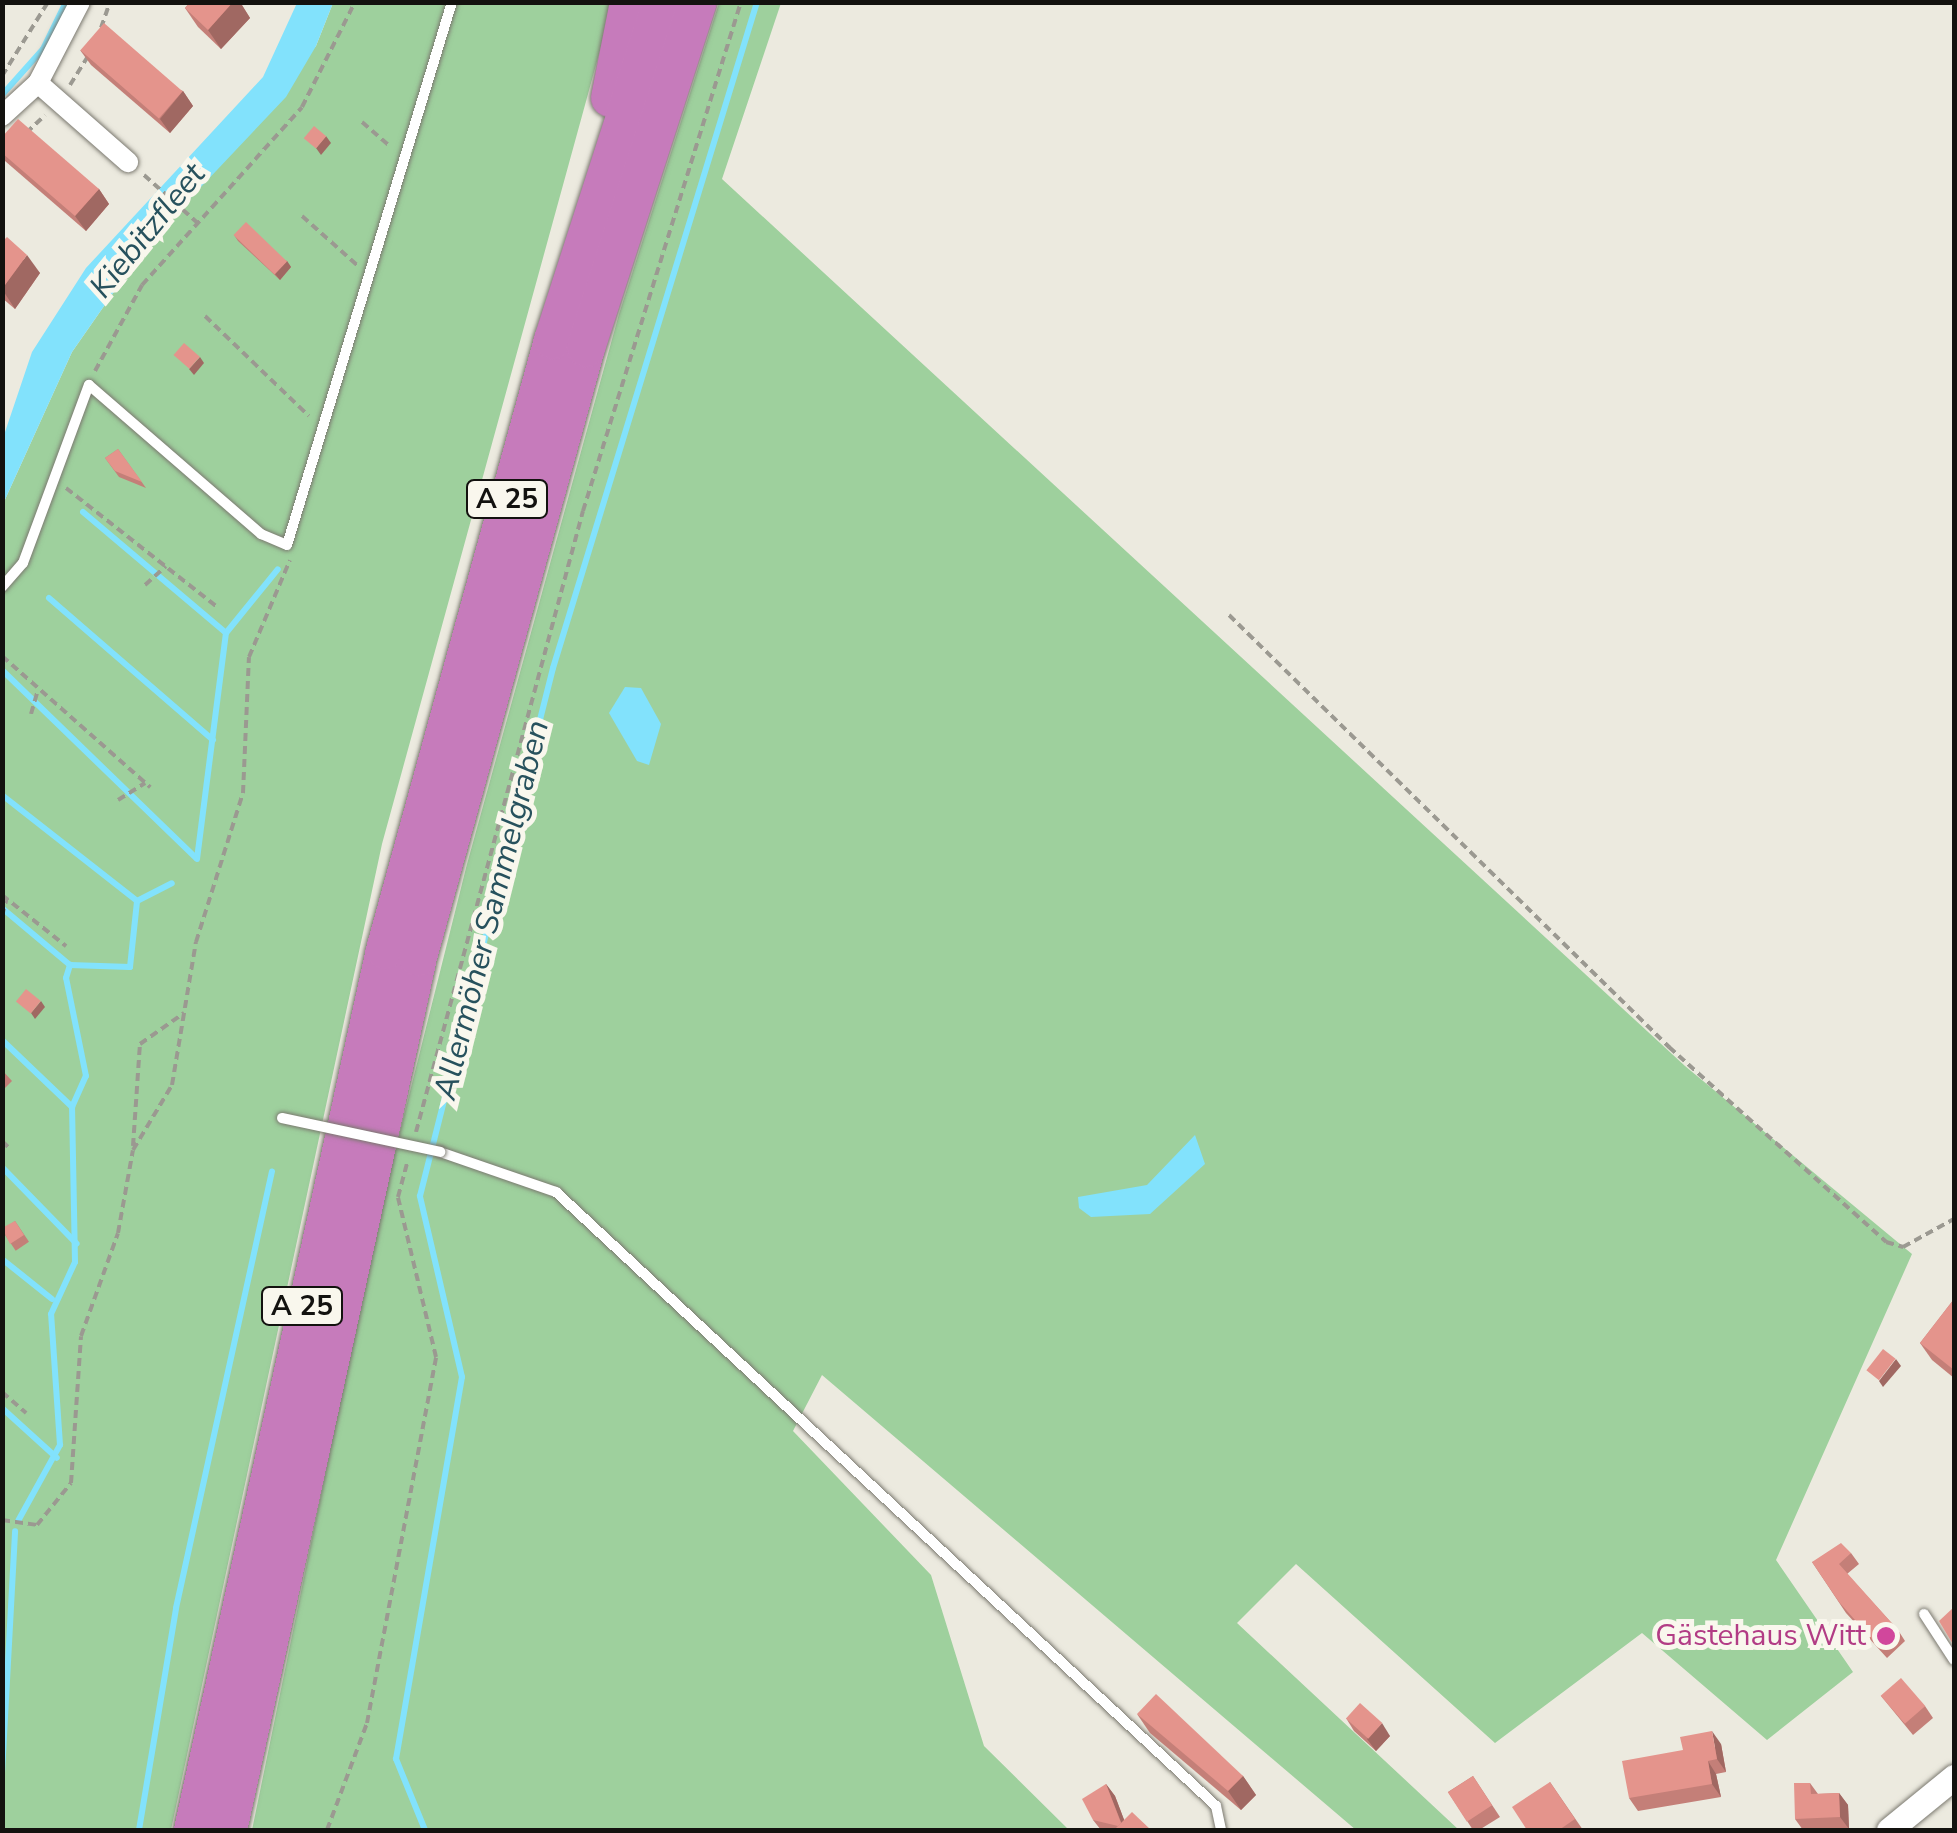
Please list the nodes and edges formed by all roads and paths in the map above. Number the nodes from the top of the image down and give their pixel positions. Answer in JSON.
{"nodes":[{"id":1,"x":48,"y":2,"type":"edge"},
{"id":2,"x":80,"y":2,"type":"edge"},
{"id":3,"x":355,"y":2,"type":"edge"},
{"id":4,"x":452,"y":2,"type":"edge"},
{"id":5,"x":629,"y":2,"type":"edge"},
{"id":6,"x":662,"y":2,"type":"edge"},
{"id":7,"x":698,"y":2,"type":"edge"},
{"id":8,"x":741,"y":2,"type":"edge"},
{"id":9,"x":2,"y":76,"type":"edge"},
{"id":10,"x":38,"y":83,"type":"junction"},
{"id":11,"x":2,"y":116,"type":"edge"},
{"id":12,"x":362,"y":122,"type":"dead end"},
{"id":13,"x":406,"y":159,"type":"junction"},
{"id":14,"x":128,"y":162,"type":"dead end"},
{"id":15,"x":148,"y":180,"type":"dead end"},
{"id":16,"x":591,"y":214,"type":"junction"},
{"id":17,"x":302,"y":216,"type":"dead end"},
{"id":18,"x":200,"y":225,"type":"junction"},
{"id":19,"x":372,"y":278,"type":"junction"},
{"id":20,"x":205,"y":316,"type":"dead end"},
{"id":21,"x":89,"y":385,"type":"junction"},
{"id":22,"x":323,"y":430,"type":"junction"},
{"id":23,"x":54,"y":479,"type":"junction"},
{"id":24,"x":287,"y":546,"type":"junction"},
{"id":25,"x":166,"y":566,"type":"junction"},
{"id":26,"x":145,"y":585,"type":"dead end"},
{"id":27,"x":2,"y":587,"type":"edge"},
{"id":28,"x":216,"y":606,"type":"dead end"},
{"id":29,"x":1229,"y":615,"type":"dead end"},
{"id":30,"x":2,"y":656,"type":"edge"},
{"id":31,"x":38,"y":688,"type":"junction"},
{"id":32,"x":30,"y":714,"type":"dead end"},
{"id":33,"x":118,"y":800,"type":"dead end"},
{"id":34,"x":4,"y":896,"type":"edge"},
{"id":35,"x":2,"y":916,"type":"edge"},
{"id":36,"x":66,"y":946,"type":"dead end"},
{"id":37,"x":184,"y":1014,"type":"junction"},
{"id":38,"x":282,"y":1118,"type":"dead end"},
{"id":39,"x":2,"y":1142,"type":"edge"},
{"id":40,"x":10,"y":1148,"type":"dead end"},
{"id":41,"x":133,"y":1150,"type":"junction"},
{"id":42,"x":1954,"y":1218,"type":"edge"},
{"id":43,"x":2,"y":1392,"type":"edge"},
{"id":44,"x":26,"y":1413,"type":"dead end"},
{"id":45,"x":2,"y":1520,"type":"edge"},
{"id":46,"x":1924,"y":1614,"type":"dead end"},
{"id":47,"x":1954,"y":1660,"type":"edge"},
{"id":48,"x":1954,"y":1777,"type":"edge"},
{"id":49,"x":193,"y":1830,"type":"edge"},
{"id":50,"x":228,"y":1830,"type":"edge"},
{"id":51,"x":327,"y":1830,"type":"edge"},
{"id":52,"x":1221,"y":1830,"type":"edge"},
{"id":53,"x":1889,"y":1830,"type":"edge"}],
"edges":[{"from":1,"to":9,"type":"path"},
{"from":2,"to":10,"type":"street"},
{"from":3,"to":18,"type":"path"},
{"from":4,"to":13,"type":"lane"},
{"from":5,"to":16,"type":"highway"},
{"from":6,"to":16,"type":"highway","number":"A 25"},
{"from":7,"to":50,"type":"highway","number":"A 25"},
{"from":8,"to":51,"type":"path"},
{"from":10,"to":11,"type":"street"},
{"from":10,"to":14,"type":"street"},
{"from":12,"to":13,"type":"path"},
{"from":13,"to":19,"type":"lane"},
{"from":15,"to":18,"type":"path"},
{"from":16,"to":49,"type":"highway","number":"A 25"},
{"from":17,"to":19,"type":"path"},
{"from":18,"to":21,"type":"path"},
{"from":19,"to":22,"type":"lane"},
{"from":20,"to":22,"type":"path"},
{"from":21,"to":23,"type":"lane"},
{"from":21,"to":24,"type":"lane"},
{"from":22,"to":24,"type":"lane"},
{"from":23,"to":25,"type":"path"},
{"from":23,"to":27,"type":"lane"},
{"from":24,"to":37,"type":"path"},
{"from":25,"to":26,"type":"path"},
{"from":25,"to":28,"type":"path"},
{"from":29,"to":42,"type":"path"},
{"from":30,"to":31,"type":"path"},
{"from":31,"to":32,"type":"path"},
{"from":31,"to":33,"type":"path"},
{"from":34,"to":35,"type":"path"},
{"from":34,"to":36,"type":"path"},
{"from":37,"to":41,"type":"path"},
{"from":37,"to":41,"type":"path"},
{"from":38,"to":52,"type":"lane","bridge":true},
{"from":39,"to":40,"type":"path"},
{"from":41,"to":45,"type":"path"},
{"from":43,"to":44,"type":"path"},
{"from":46,"to":47,"type":"lane"},
{"from":48,"to":53,"type":"street"}]}
